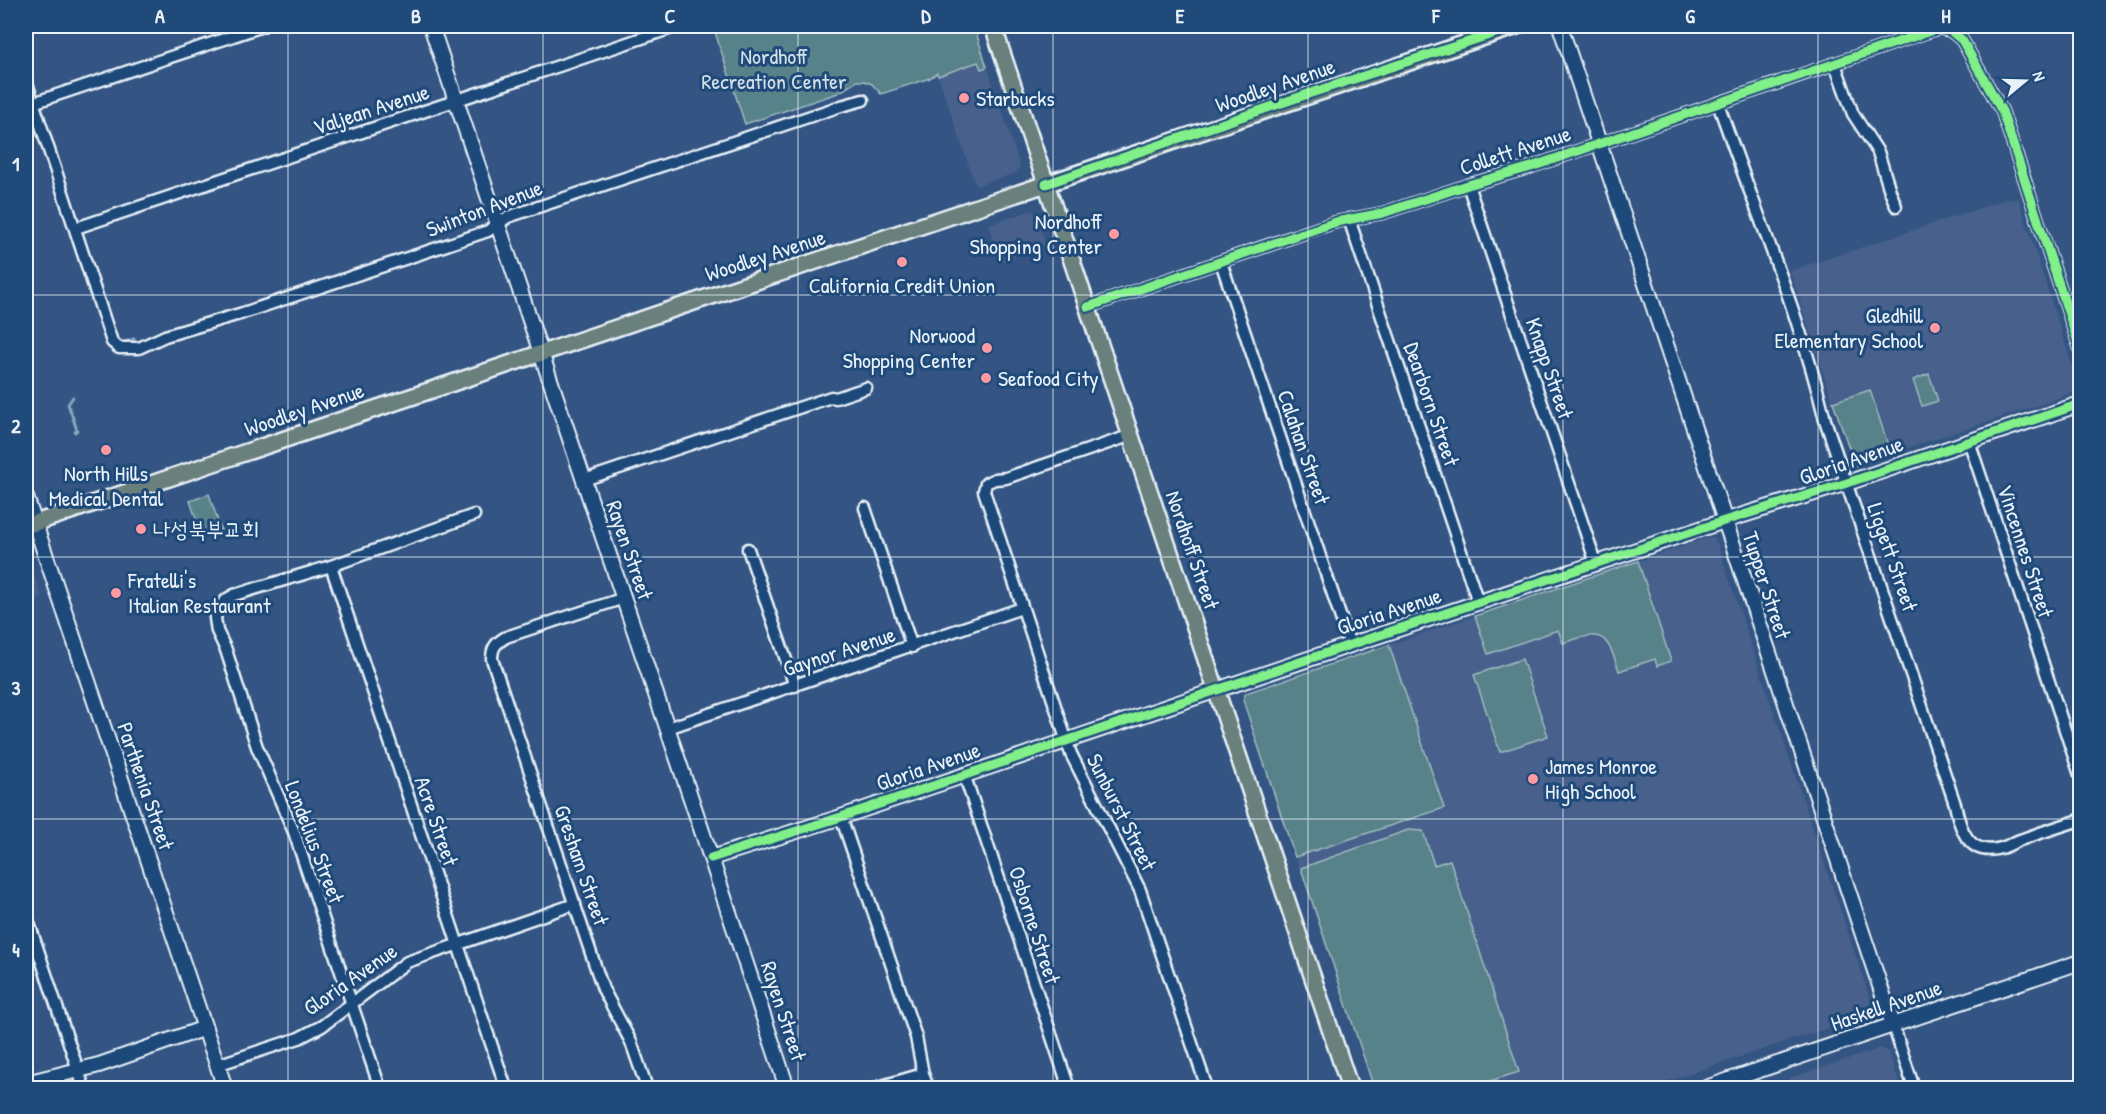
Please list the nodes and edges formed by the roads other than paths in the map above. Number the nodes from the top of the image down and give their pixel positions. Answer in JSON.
{"nodes":[{"id":1,"x":263,"y":26,"type":"edge"},
{"id":2,"x":431,"y":26,"type":"edge"},
{"id":3,"x":678,"y":26,"type":"edge"},
{"id":4,"x":993,"y":26,"type":"edge"},
{"id":5,"x":1517,"y":26,"type":"edge"},
{"id":6,"x":1560,"y":26,"type":"edge"},
{"id":7,"x":1835,"y":64,"type":"junction"},
{"id":8,"x":26,"y":80,"type":"edge"},
{"id":9,"x":862,"y":100,"type":"dead end"},
{"id":10,"x":456,"y":101,"type":"junction"},
{"id":11,"x":33,"y":103,"type":"junction"},
{"id":12,"x":1718,"y":103,"type":"junction"},
{"id":13,"x":1601,"y":143,"type":"junction"},
{"id":14,"x":1046,"y":184,"type":"junction"},
{"id":15,"x":1468,"y":185,"type":"junction"},
{"id":16,"x":1896,"y":206,"type":"dead end"},
{"id":17,"x":1349,"y":219,"type":"junction"},
{"id":18,"x":497,"y":225,"type":"junction"},
{"id":19,"x":76,"y":228,"type":"junction"},
{"id":20,"x":1221,"y":262,"type":"junction"},
{"id":21,"x":1088,"y":307,"type":"junction"},
{"id":22,"x":2080,"y":348,"type":"edge"},
{"id":23,"x":541,"y":353,"type":"junction"},
{"id":24,"x":866,"y":388,"type":"dead end"},
{"id":25,"x":2080,"y":404,"type":"edge"},
{"id":26,"x":1132,"y":435,"type":"junction"},
{"id":27,"x":1969,"y":441,"type":"junction"},
{"id":28,"x":584,"y":480,"type":"junction"},
{"id":29,"x":1847,"y":483,"type":"junction"},
{"id":30,"x":26,"y":497,"type":"edge"},
{"id":31,"x":864,"y":508,"type":"dead end"},
{"id":32,"x":474,"y":515,"type":"dead end"},
{"id":33,"x":1724,"y":521,"type":"junction"},
{"id":34,"x":30,"y":524,"type":"edge"},
{"id":35,"x":748,"y":549,"type":"dead end"},
{"id":36,"x":1596,"y":563,"type":"junction"},
{"id":37,"x":331,"y":566,"type":"junction"},
{"id":38,"x":624,"y":598,"type":"junction"},
{"id":39,"x":1478,"y":602,"type":"junction"},
{"id":40,"x":1022,"y":608,"type":"junction"},
{"id":41,"x":1350,"y":645,"type":"junction"},
{"id":42,"x":912,"y":647,"type":"junction"},
{"id":43,"x":795,"y":686,"type":"junction"},
{"id":44,"x":1216,"y":690,"type":"junction"},
{"id":45,"x":668,"y":728,"type":"junction"},
{"id":46,"x":1067,"y":739,"type":"junction"},
{"id":47,"x":964,"y":774,"type":"junction"},
{"id":48,"x":2080,"y":775,"type":"edge"},
{"id":49,"x":841,"y":817,"type":"junction"},
{"id":50,"x":2080,"y":820,"type":"edge"},
{"id":51,"x":711,"y":858,"type":"junction"},
{"id":52,"x":575,"y":904,"type":"junction"},
{"id":53,"x":26,"y":914,"type":"edge"},
{"id":54,"x":457,"y":944,"type":"junction"},
{"id":55,"x":2080,"y":962,"type":"edge"},
{"id":56,"x":351,"y":1003,"type":"junction"},
{"id":57,"x":1893,"y":1025,"type":"junction"},
{"id":58,"x":205,"y":1028,"type":"junction"},
{"id":59,"x":217,"y":1065,"type":"junction"},
{"id":60,"x":77,"y":1070,"type":"junction"},
{"id":61,"x":922,"y":1074,"type":"junction"},
{"id":62,"x":26,"y":1083,"type":"edge"},
{"id":63,"x":84,"y":1089,"type":"edge"},
{"id":64,"x":225,"y":1089,"type":"edge"},
{"id":65,"x":380,"y":1089,"type":"edge"},
{"id":66,"x":506,"y":1089,"type":"edge"},
{"id":67,"x":647,"y":1089,"type":"edge"},
{"id":68,"x":787,"y":1089,"type":"edge"},
{"id":69,"x":875,"y":1089,"type":"edge"},
{"id":70,"x":928,"y":1089,"type":"edge"},
{"id":71,"x":1069,"y":1089,"type":"edge"},
{"id":72,"x":1207,"y":1089,"type":"edge"},
{"id":73,"x":1350,"y":1089,"type":"edge"},
{"id":74,"x":1706,"y":1089,"type":"edge"},
{"id":75,"x":1914,"y":1089,"type":"edge"}],
"edges":[{"from":1,"to":11,"type":"street"},
{"from":2,"to":10,"type":"street","name":"Rayen Street"},
{"from":3,"to":10,"type":"street","name":"Valjean Avenue"},
{"from":4,"to":14,"type":"main road","name":"Nordhoff Street"},
{"from":5,"to":14,"type":"main road","name":"Woodley Avenue"},
{"from":6,"to":13,"type":"street","name":"Tupper Street"},
{"from":7,"to":12,"type":"street","name":"Collett Avenue"},
{"from":7,"to":16,"type":"street"},
{"from":7,"to":22,"type":"street","name":"Collett Avenue"},
{"from":8,"to":11,"type":"street"},
{"from":9,"to":18,"type":"street","name":"Swinton Avenue"},
{"from":10,"to":18,"type":"street","name":"Rayen Street"},
{"from":10,"to":19,"type":"street","name":"Valjean Avenue"},
{"from":11,"to":19,"type":"street"},
{"from":12,"to":13,"type":"street","name":"Collett Avenue"},
{"from":12,"to":29,"type":"street","name":"Liggett Street"},
{"from":13,"to":15,"type":"street","name":"Collett Avenue"},
{"from":13,"to":33,"type":"street","name":"Tupper Street"},
{"from":14,"to":21,"type":"main road","name":"Nordhoff Street"},
{"from":14,"to":23,"type":"main road","name":"Woodley Avenue"},
{"from":15,"to":17,"type":"street","name":"Collett Avenue"},
{"from":15,"to":36,"type":"street","name":"Knapp Street"},
{"from":17,"to":20,"type":"street","name":"Collett Avenue"},
{"from":17,"to":39,"type":"street","name":"Dearborn Street"},
{"from":18,"to":19,"type":"street","name":"Swinton Avenue"},
{"from":18,"to":23,"type":"street","name":"Rayen Street"},
{"from":20,"to":21,"type":"street","name":"Collett Avenue"},
{"from":20,"to":41,"type":"street","name":"Calahan Street"},
{"from":21,"to":26,"type":"main road","name":"Nordhoff Street"},
{"from":23,"to":28,"type":"street","name":"Rayen Street"},
{"from":23,"to":34,"type":"main road","name":"Woodley Avenue"},
{"from":24,"to":28,"type":"street"},
{"from":25,"to":27,"type":"street","name":"Gloria Avenue"},
{"from":26,"to":40,"type":"street","name":"Sunburst Street"},
{"from":26,"to":44,"type":"main road","name":"Nordhoff Street"},
{"from":27,"to":29,"type":"street","name":"Gloria Avenue"},
{"from":27,"to":48,"type":"street","name":"Vincennes Street"},
{"from":28,"to":38,"type":"street","name":"Rayen Street"},
{"from":29,"to":33,"type":"street","name":"Gloria Avenue"},
{"from":29,"to":50,"type":"street","name":"Liggett Street"},
{"from":30,"to":34,"type":"street","name":"Parthenia Street"},
{"from":31,"to":42,"type":"street"},
{"from":32,"to":37,"type":"street"},
{"from":33,"to":36,"type":"street","name":"Gloria Avenue"},
{"from":33,"to":57,"type":"street","name":"Tupper Street"},
{"from":34,"to":58,"type":"street","name":"Parthenia Street"},
{"from":35,"to":43,"type":"street"},
{"from":36,"to":39,"type":"street","name":"Gloria Avenue"},
{"from":37,"to":54,"type":"street","name":"Acre Street"},
{"from":37,"to":56,"type":"street","name":"Londelius Street"},
{"from":38,"to":45,"type":"street","name":"Rayen Street"},
{"from":38,"to":52,"type":"street","name":"Gresham Street"},
{"from":39,"to":41,"type":"street","name":"Gloria Avenue"},
{"from":40,"to":42,"type":"street","name":"Gaynor Avenue"},
{"from":40,"to":46,"type":"street","name":"Sunburst Street"},
{"from":41,"to":44,"type":"street","name":"Gloria Avenue"},
{"from":42,"to":43,"type":"street","name":"Gaynor Avenue"},
{"from":43,"to":45,"type":"street","name":"Gaynor Avenue"},
{"from":44,"to":46,"type":"street","name":"Gloria Avenue"},
{"from":44,"to":73,"type":"main road","name":"Nordhoff Street"},
{"from":45,"to":51,"type":"street","name":"Rayen Street"},
{"from":46,"to":47,"type":"street","name":"Gloria Avenue"},
{"from":46,"to":72,"type":"street","name":"Sunburst Street"},
{"from":47,"to":49,"type":"street","name":"Gloria Avenue"},
{"from":47,"to":71,"type":"street","name":"Osborne Street"},
{"from":49,"to":51,"type":"street","name":"Gloria Avenue"},
{"from":49,"to":61,"type":"street"},
{"from":51,"to":68,"type":"street","name":"Rayen Street"},
{"from":52,"to":54,"type":"street","name":"Gloria Avenue"},
{"from":52,"to":67,"type":"street","name":"Gresham Street"},
{"from":53,"to":60,"type":"street"},
{"from":54,"to":56,"type":"street","name":"Gloria Avenue"},
{"from":54,"to":66,"type":"street","name":"Acre Street"},
{"from":55,"to":57,"type":"street","name":"Haskell Avenue"},
{"from":56,"to":59,"type":"street","name":"Gloria Avenue"},
{"from":56,"to":65,"type":"street","name":"Londelius Street"},
{"from":57,"to":74,"type":"street","name":"Haskell Avenue"},
{"from":57,"to":75,"type":"street","name":"Tupper Street"},
{"from":58,"to":59,"type":"street","name":"Parthenia Street"},
{"from":58,"to":60,"type":"street"},
{"from":59,"to":64,"type":"street","name":"Parthenia Street"},
{"from":60,"to":62,"type":"street"},
{"from":60,"to":63,"type":"street"},
{"from":61,"to":69,"type":"street"},
{"from":61,"to":70,"type":"street"}]}
